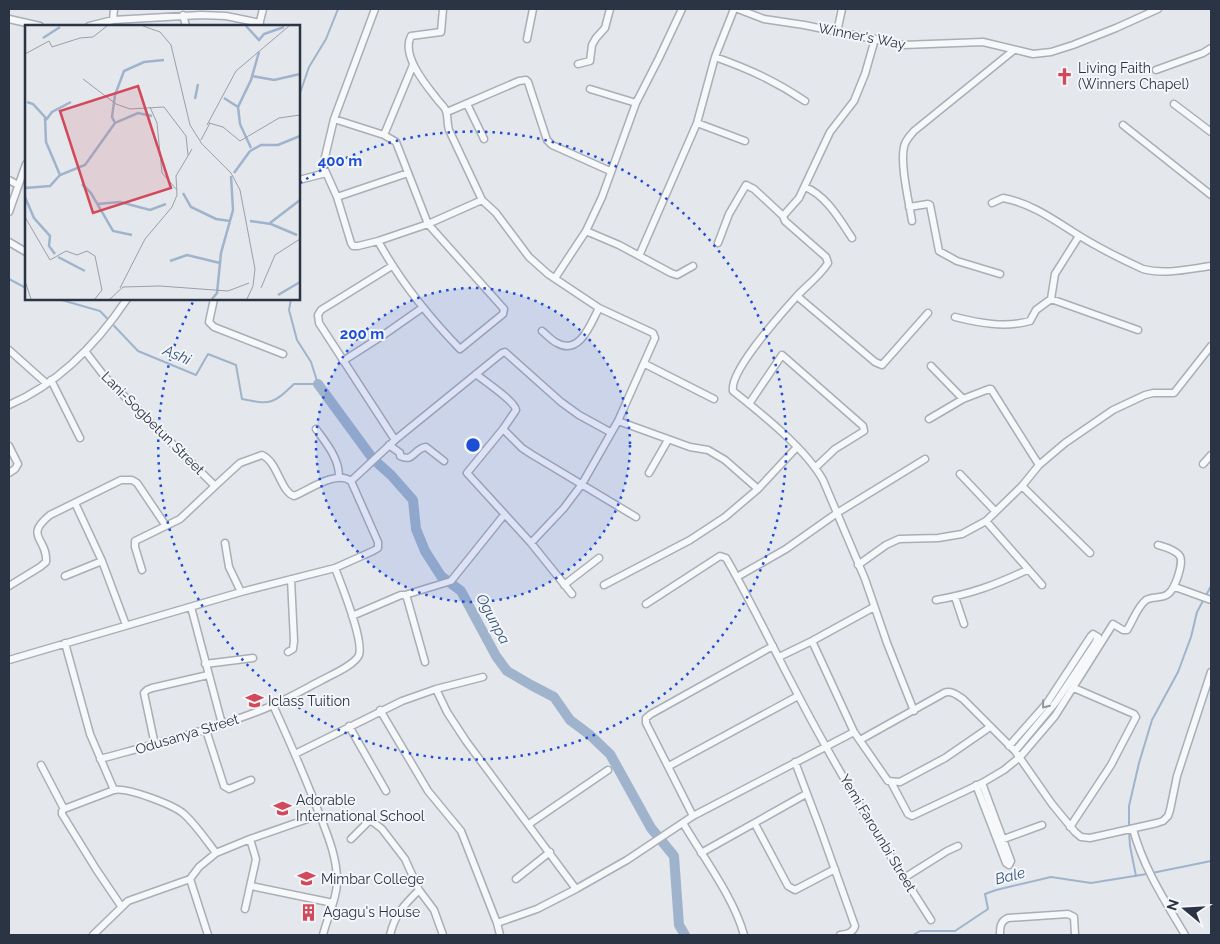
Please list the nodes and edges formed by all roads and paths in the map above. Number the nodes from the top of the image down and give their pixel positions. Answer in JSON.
{"nodes":[{"id":1,"x":114,"y":9,"type":"edge"},
{"id":2,"x":263,"y":9,"type":"edge"},
{"id":3,"x":375,"y":9,"type":"edge"},
{"id":4,"x":443,"y":9,"type":"edge"},
{"id":5,"x":533,"y":9,"type":"edge"},
{"id":6,"x":610,"y":9,"type":"edge"},
{"id":7,"x":682,"y":9,"type":"edge"},
{"id":8,"x":734,"y":9,"type":"edge"},
{"id":9,"x":738,"y":9,"type":"edge"},
{"id":10,"x":842,"y":9,"type":"edge"},
{"id":11,"x":1158,"y":9,"type":"edge"},
{"id":12,"x":183,"y":15,"type":"junction"},
{"id":13,"x":9,"y":19,"type":"edge"},
{"id":14,"x":113,"y":20,"type":"junction"},
{"id":15,"x":259,"y":24,"type":"edge"},
{"id":16,"x":36,"y":25,"type":"edge"},
{"id":17,"x":93,"y":25,"type":"edge"},
{"id":18,"x":186,"y":25,"type":"edge"},
{"id":19,"x":837,"y":32,"type":"junction"},
{"id":20,"x":527,"y":39,"type":"dead end"},
{"id":21,"x":874,"y":39,"type":"junction"},
{"id":22,"x":1211,"y":48,"type":"edge"},
{"id":23,"x":1014,"y":50,"type":"junction"},
{"id":24,"x":715,"y":57,"type":"junction"},
{"id":25,"x":578,"y":64,"type":"dead end"},
{"id":26,"x":413,"y":65,"type":"junction"},
{"id":27,"x":1156,"y":70,"type":"dead end"},
{"id":28,"x":590,"y":89,"type":"dead end"},
{"id":29,"x":805,"y":101,"type":"dead end"},
{"id":30,"x":636,"y":103,"type":"junction"},
{"id":31,"x":467,"y":104,"type":"junction"},
{"id":32,"x":1174,"y":104,"type":"dead end"},
{"id":33,"x":447,"y":112,"type":"junction"},
{"id":34,"x":334,"y":119,"type":"junction"},
{"id":35,"x":697,"y":123,"type":"junction"},
{"id":36,"x":1123,"y":125,"type":"dead end"},
{"id":37,"x":1211,"y":132,"type":"edge"},
{"id":38,"x":384,"y":135,"type":"junction"},
{"id":39,"x":484,"y":139,"type":"dead end"},
{"id":40,"x":745,"y":141,"type":"dead end"},
{"id":41,"x":25,"y":167,"type":"edge"},
{"id":42,"x":610,"y":171,"type":"junction"},
{"id":43,"x":326,"y":173,"type":"junction"},
{"id":44,"x":408,"y":173,"type":"junction"},
{"id":45,"x":9,"y":180,"type":"edge"},
{"id":46,"x":300,"y":180,"type":"edge"},
{"id":47,"x":18,"y":185,"type":"junction"},
{"id":48,"x":805,"y":187,"type":"junction"},
{"id":49,"x":1211,"y":195,"type":"edge"},
{"id":50,"x":337,"y":197,"type":"junction"},
{"id":51,"x":482,"y":200,"type":"junction"},
{"id":52,"x":992,"y":203,"type":"dead end"},
{"id":53,"x":910,"y":207,"type":"junction"},
{"id":54,"x":9,"y":212,"type":"edge"},
{"id":55,"x":783,"y":216,"type":"junction"},
{"id":56,"x":912,"y":221,"type":"dead end"},
{"id":57,"x":428,"y":224,"type":"junction"},
{"id":58,"x":586,"y":231,"type":"junction"},
{"id":59,"x":1079,"y":236,"type":"junction"},
{"id":60,"x":852,"y":238,"type":"dead end"},
{"id":61,"x":378,"y":241,"type":"junction"},
{"id":62,"x":9,"y":242,"type":"edge"},
{"id":63,"x":718,"y":243,"type":"dead end"},
{"id":64,"x":25,"y":251,"type":"edge"},
{"id":65,"x":639,"y":256,"type":"junction"},
{"id":66,"x":392,"y":266,"type":"junction"},
{"id":67,"x":693,"y":266,"type":"dead end"},
{"id":68,"x":1211,"y":266,"type":"edge"},
{"id":69,"x":1000,"y":274,"type":"dead end"},
{"id":70,"x":555,"y":278,"type":"junction"},
{"id":71,"x":797,"y":296,"type":"junction"},
{"id":72,"x":1051,"y":299,"type":"junction"},
{"id":73,"x":124,"y":300,"type":"edge"},
{"id":74,"x":214,"y":300,"type":"edge"},
{"id":75,"x":422,"y":308,"type":"junction"},
{"id":76,"x":599,"y":308,"type":"junction"},
{"id":77,"x":928,"y":313,"type":"dead end"},
{"id":78,"x":955,"y":317,"type":"dead end"},
{"id":79,"x":542,"y":330,"type":"dead end"},
{"id":80,"x":1138,"y":330,"type":"dead end"},
{"id":81,"x":1211,"y":346,"type":"edge"},
{"id":82,"x":9,"y":350,"type":"edge"},
{"id":83,"x":85,"y":351,"type":"junction"},
{"id":84,"x":283,"y":354,"type":"dead end"},
{"id":85,"x":343,"y":361,"type":"junction"},
{"id":86,"x":644,"y":364,"type":"junction"},
{"id":87,"x":931,"y":366,"type":"dead end"},
{"id":88,"x":476,"y":374,"type":"junction"},
{"id":89,"x":49,"y":382,"type":"junction"},
{"id":90,"x":714,"y":399,"type":"dead end"},
{"id":91,"x":963,"y":399,"type":"junction"},
{"id":92,"x":749,"y":404,"type":"junction"},
{"id":93,"x":9,"y":405,"type":"edge"},
{"id":94,"x":929,"y":418,"type":"dead end"},
{"id":95,"x":618,"y":421,"type":"junction"},
{"id":96,"x":316,"y":429,"type":"dead end"},
{"id":97,"x":503,"y":430,"type":"junction"},
{"id":98,"x":610,"y":432,"type":"junction"},
{"id":99,"x":80,"y":438,"type":"dead end"},
{"id":100,"x":395,"y":440,"type":"junction"},
{"id":101,"x":668,"y":440,"type":"junction"},
{"id":102,"x":390,"y":445,"type":"junction"},
{"id":103,"x":9,"y":446,"type":"edge"},
{"id":104,"x":797,"y":447,"type":"junction"},
{"id":105,"x":1211,"y":455,"type":"edge"},
{"id":106,"x":925,"y":459,"type":"dead end"},
{"id":107,"x":444,"y":461,"type":"dead end"},
{"id":108,"x":1203,"y":464,"type":"dead end"},
{"id":109,"x":1039,"y":465,"type":"junction"},
{"id":110,"x":816,"y":467,"type":"junction"},
{"id":111,"x":649,"y":472,"type":"dead end"},
{"id":112,"x":9,"y":473,"type":"edge"},
{"id":113,"x":960,"y":474,"type":"dead end"},
{"id":114,"x":339,"y":476,"type":"junction"},
{"id":115,"x":351,"y":481,"type":"junction"},
{"id":116,"x":582,"y":484,"type":"junction"},
{"id":117,"x":215,"y":486,"type":"junction"},
{"id":118,"x":1022,"y":486,"type":"junction"},
{"id":119,"x":758,"y":490,"type":"junction"},
{"id":120,"x":75,"y":503,"type":"junction"},
{"id":121,"x":995,"y":511,"type":"junction"},
{"id":122,"x":837,"y":513,"type":"junction"},
{"id":123,"x":504,"y":515,"type":"junction"},
{"id":124,"x":636,"y":517,"type":"dead end"},
{"id":125,"x":986,"y":520,"type":"junction"},
{"id":126,"x":166,"y":526,"type":"junction"},
{"id":127,"x":226,"y":543,"type":"dead end"},
{"id":128,"x":531,"y":543,"type":"junction"},
{"id":129,"x":1158,"y":544,"type":"dead end"},
{"id":130,"x":1090,"y":553,"type":"dead end"},
{"id":131,"x":599,"y":558,"type":"dead end"},
{"id":132,"x":102,"y":561,"type":"junction"},
{"id":133,"x":858,"y":565,"type":"junction"},
{"id":134,"x":335,"y":568,"type":"junction"},
{"id":135,"x":142,"y":570,"type":"dead end"},
{"id":136,"x":1028,"y":570,"type":"junction"},
{"id":137,"x":65,"y":576,"type":"dead end"},
{"id":138,"x":737,"y":577,"type":"junction"},
{"id":139,"x":291,"y":579,"type":"junction"},
{"id":140,"x":564,"y":585,"type":"junction"},
{"id":141,"x":604,"y":585,"type":"dead end"},
{"id":142,"x":1042,"y":585,"type":"dead end"},
{"id":143,"x":9,"y":586,"type":"edge"},
{"id":144,"x":1175,"y":586,"type":"junction"},
{"id":145,"x":241,"y":592,"type":"junction"},
{"id":146,"x":572,"y":594,"type":"dead end"},
{"id":147,"x":405,"y":595,"type":"junction"},
{"id":148,"x":955,"y":597,"type":"junction"},
{"id":149,"x":936,"y":600,"type":"dead end"},
{"id":150,"x":1211,"y":600,"type":"edge"},
{"id":151,"x":646,"y":604,"type":"dead end"},
{"id":152,"x":191,"y":607,"type":"junction"},
{"id":153,"x":874,"y":607,"type":"junction"},
{"id":154,"x":352,"y":616,"type":"junction"},
{"id":155,"x":964,"y":624,"type":"dead end"},
{"id":156,"x":126,"y":625,"type":"junction"},
{"id":157,"x":812,"y":641,"type":"junction"},
{"id":158,"x":65,"y":643,"type":"junction"},
{"id":159,"x":773,"y":646,"type":"junction"},
{"id":160,"x":288,"y":652,"type":"dead end"},
{"id":161,"x":779,"y":657,"type":"junction"},
{"id":162,"x":253,"y":658,"type":"dead end"},
{"id":163,"x":9,"y":660,"type":"edge"},
{"id":164,"x":426,"y":662,"type":"dead end"},
{"id":165,"x":205,"y":664,"type":"junction"},
{"id":166,"x":1211,"y":672,"type":"edge"},
{"id":167,"x":208,"y":675,"type":"junction"},
{"id":168,"x":483,"y":677,"type":"dead end"},
{"id":169,"x":1074,"y":688,"type":"junction"},
{"id":170,"x":436,"y":689,"type":"junction"},
{"id":171,"x":1208,"y":690,"type":"edge"},
{"id":172,"x":798,"y":696,"type":"junction"},
{"id":173,"x":273,"y":705,"type":"junction"},
{"id":174,"x":380,"y":710,"type":"junction"},
{"id":175,"x":914,"y":711,"type":"junction"},
{"id":176,"x":222,"y":724,"type":"junction"},
{"id":177,"x":349,"y":726,"type":"junction"},
{"id":178,"x":990,"y":728,"type":"junction"},
{"id":179,"x":206,"y":730,"type":"junction"},
{"id":180,"x":854,"y":732,"type":"junction"},
{"id":181,"x":860,"y":740,"type":"junction"},
{"id":182,"x":155,"y":744,"type":"junction"},
{"id":183,"x":827,"y":746,"type":"junction"},
{"id":184,"x":1012,"y":748,"type":"junction"},
{"id":185,"x":295,"y":754,"type":"junction"},
{"id":186,"x":1020,"y":757,"type":"junction"},
{"id":187,"x":100,"y":759,"type":"junction"},
{"id":188,"x":795,"y":762,"type":"junction"},
{"id":189,"x":41,"y":765,"type":"dead end"},
{"id":190,"x":669,"y":766,"type":"junction"},
{"id":191,"x":608,"y":770,"type":"dead end"},
{"id":192,"x":250,"y":780,"type":"dead end"},
{"id":193,"x":891,"y":782,"type":"junction"},
{"id":194,"x":979,"y":784,"type":"junction"},
{"id":195,"x":114,"y":790,"type":"junction"},
{"id":196,"x":386,"y":791,"type":"dead end"},
{"id":197,"x":806,"y":794,"type":"junction"},
{"id":198,"x":64,"y":809,"type":"junction"},
{"id":199,"x":319,"y":815,"type":"junction"},
{"id":200,"x":693,"y":816,"type":"junction"},
{"id":201,"x":683,"y":823,"type":"junction"},
{"id":202,"x":529,"y":824,"type":"junction"},
{"id":203,"x":755,"y":824,"type":"junction"},
{"id":204,"x":1042,"y":825,"type":"dead end"},
{"id":205,"x":1070,"y":827,"type":"junction"},
{"id":206,"x":1128,"y":830,"type":"junction"},
{"id":207,"x":250,"y":839,"type":"junction"},
{"id":208,"x":351,"y":839,"type":"dead end"},
{"id":209,"x":958,"y":846,"type":"dead end"},
{"id":210,"x":550,"y":852,"type":"junction"},
{"id":211,"x":216,"y":853,"type":"junction"},
{"id":212,"x":701,"y":853,"type":"junction"},
{"id":213,"x":835,"y":869,"type":"junction"},
{"id":214,"x":516,"y":878,"type":"dead end"},
{"id":215,"x":904,"y":878,"type":"junction"},
{"id":216,"x":190,"y":879,"type":"junction"},
{"id":217,"x":252,"y":886,"type":"junction"},
{"id":218,"x":576,"y":889,"type":"junction"},
{"id":219,"x":419,"y":890,"type":"junction"},
{"id":220,"x":333,"y":903,"type":"junction"},
{"id":221,"x":121,"y":906,"type":"junction"},
{"id":222,"x":245,"y":909,"type":"dead end"},
{"id":223,"x":931,"y":920,"type":"dead end"},
{"id":224,"x":497,"y":923,"type":"junction"},
{"id":225,"x":93,"y":935,"type":"edge"},
{"id":226,"x":208,"y":935,"type":"edge"},
{"id":227,"x":323,"y":935,"type":"edge"},
{"id":228,"x":390,"y":935,"type":"edge"},
{"id":229,"x":443,"y":935,"type":"edge"},
{"id":230,"x":500,"y":935,"type":"edge"},
{"id":231,"x":744,"y":935,"type":"edge"},
{"id":232,"x":840,"y":935,"type":"edge"},
{"id":233,"x":1000,"y":935,"type":"edge"},
{"id":234,"x":1075,"y":935,"type":"edge"},
{"id":235,"x":1185,"y":935,"type":"edge"}],
"edges":[{"from":1,"to":14,"type":"street"},
{"from":2,"to":15,"type":"street"},
{"from":3,"to":34,"type":"street"},
{"from":4,"to":26,"type":"street"},
{"from":5,"to":20,"type":"street"},
{"from":6,"to":25,"type":"street"},
{"from":7,"to":30,"type":"street"},
{"from":8,"to":24,"type":"street"},
{"from":9,"to":19,"type":"street","name":"Winner's Way"},
{"from":10,"to":19,"type":"street"},
{"from":11,"to":23,"type":"street","name":"Winner's Way"},
{"from":12,"to":14,"type":"street"},
{"from":12,"to":15,"type":"street"},
{"from":12,"to":18,"type":"street"},
{"from":13,"to":16,"type":"street"},
{"from":14,"to":17,"type":"street"},
{"from":19,"to":21,"type":"street","name":"Winner's Way"},
{"from":21,"to":23,"type":"street","name":"Winner's Way"},
{"from":21,"to":48,"type":"street"},
{"from":22,"to":27,"type":"street"},
{"from":23,"to":53,"type":"street"},
{"from":24,"to":29,"type":"street"},
{"from":24,"to":35,"type":"street"},
{"from":26,"to":33,"type":"street"},
{"from":26,"to":38,"type":"street"},
{"from":28,"to":30,"type":"street"},
{"from":30,"to":42,"type":"street"},
{"from":31,"to":33,"type":"street"},
{"from":31,"to":39,"type":"street"},
{"from":31,"to":42,"type":"street"},
{"from":32,"to":37,"type":"street"},
{"from":33,"to":51,"type":"street"},
{"from":34,"to":38,"type":"street"},
{"from":34,"to":43,"type":"street"},
{"from":35,"to":40,"type":"street"},
{"from":35,"to":65,"type":"street"},
{"from":36,"to":49,"type":"street"},
{"from":38,"to":44,"type":"street"},
{"from":41,"to":47,"type":"street"},
{"from":42,"to":58,"type":"street"},
{"from":43,"to":46,"type":"street"},
{"from":43,"to":50,"type":"street"},
{"from":44,"to":50,"type":"street"},
{"from":44,"to":57,"type":"street"},
{"from":45,"to":47,"type":"street"},
{"from":47,"to":54,"type":"street"},
{"from":48,"to":55,"type":"street"},
{"from":48,"to":60,"type":"street"},
{"from":50,"to":61,"type":"street"},
{"from":51,"to":57,"type":"street"},
{"from":51,"to":70,"type":"street"},
{"from":52,"to":59,"type":"street"},
{"from":53,"to":56,"type":"street"},
{"from":53,"to":69,"type":"street"},
{"from":55,"to":63,"type":"street"},
{"from":55,"to":71,"type":"street"},
{"from":57,"to":61,"type":"street"},
{"from":57,"to":75,"type":"street"},
{"from":58,"to":65,"type":"street"},
{"from":58,"to":70,"type":"street"},
{"from":59,"to":68,"type":"street"},
{"from":59,"to":72,"type":"street"},
{"from":61,"to":66,"type":"street"},
{"from":62,"to":64,"type":"street"},
{"from":65,"to":67,"type":"street"},
{"from":66,"to":75,"type":"street"},
{"from":66,"to":85,"type":"street"},
{"from":70,"to":76,"type":"street"},
{"from":71,"to":77,"type":"street"},
{"from":71,"to":92,"type":"street"},
{"from":72,"to":78,"type":"street"},
{"from":72,"to":80,"type":"street"},
{"from":73,"to":83,"type":"street"},
{"from":74,"to":84,"type":"street"},
{"from":75,"to":85,"type":"street"},
{"from":76,"to":79,"type":"street"},
{"from":76,"to":86,"type":"street"},
{"from":81,"to":109,"type":"street"},
{"from":82,"to":89,"type":"street"},
{"from":83,"to":89,"type":"street"},
{"from":83,"to":117,"type":"street","name":"Lani-Sogbetun Street"},
{"from":85,"to":100,"type":"street"},
{"from":86,"to":90,"type":"street"},
{"from":86,"to":95,"type":"street"},
{"from":87,"to":91,"type":"street"},
{"from":88,"to":97,"type":"street"},
{"from":88,"to":98,"type":"street"},
{"from":88,"to":100,"type":"street"},
{"from":89,"to":93,"type":"street"},
{"from":89,"to":99,"type":"street"},
{"from":91,"to":94,"type":"street"},
{"from":91,"to":109,"type":"street"},
{"from":92,"to":104,"type":"street"},
{"from":92,"to":110,"type":"street"},
{"from":95,"to":98,"type":"street"},
{"from":95,"to":101,"type":"street"},
{"from":96,"to":114,"type":"street"},
{"from":97,"to":116,"type":"street"},
{"from":97,"to":123,"type":"street"},
{"from":98,"to":116,"type":"street"},
{"from":100,"to":102,"type":"street"},
{"from":101,"to":111,"type":"street"},
{"from":101,"to":119,"type":"street"},
{"from":102,"to":107,"type":"street"},
{"from":102,"to":115,"type":"street"},
{"from":103,"to":112,"type":"street"},
{"from":104,"to":110,"type":"street"},
{"from":104,"to":119,"type":"street"},
{"from":105,"to":108,"type":"street"},
{"from":106,"to":122,"type":"street"},
{"from":109,"to":118,"type":"street"},
{"from":110,"to":122,"type":"street"},
{"from":113,"to":121,"type":"street"},
{"from":114,"to":115,"type":"street"},
{"from":114,"to":117,"type":"street","name":"Lani-Sogbetun Street"},
{"from":115,"to":134,"type":"street"},
{"from":116,"to":124,"type":"street"},
{"from":116,"to":128,"type":"street"},
{"from":117,"to":126,"type":"street"},
{"from":118,"to":121,"type":"street"},
{"from":118,"to":130,"type":"street"},
{"from":119,"to":141,"type":"street"},
{"from":120,"to":126,"type":"street"},
{"from":120,"to":132,"type":"street"},
{"from":120,"to":143,"type":"street"},
{"from":121,"to":125,"type":"street"},
{"from":122,"to":133,"type":"street"},
{"from":122,"to":138,"type":"street"},
{"from":123,"to":128,"type":"street"},
{"from":123,"to":147,"type":"street"},
{"from":125,"to":133,"type":"street"},
{"from":125,"to":136,"type":"street"},
{"from":126,"to":135,"type":"street"},
{"from":127,"to":145,"type":"street"},
{"from":128,"to":140,"type":"street"},
{"from":129,"to":144,"type":"street"},
{"from":131,"to":140,"type":"street"},
{"from":132,"to":137,"type":"street"},
{"from":132,"to":156,"type":"street"},
{"from":133,"to":153,"type":"street"},
{"from":134,"to":139,"type":"street"},
{"from":134,"to":154,"type":"street","name":"Odusanya Street"},
{"from":136,"to":142,"type":"street"},
{"from":136,"to":148,"type":"street"},
{"from":138,"to":151,"type":"street","name":"Yemi Farounbi Street"},
{"from":138,"to":159,"type":"street","name":"Yemi Farounbi Street"},
{"from":139,"to":145,"type":"street"},
{"from":139,"to":160,"type":"street"},
{"from":140,"to":146,"type":"street"},
{"from":144,"to":150,"type":"street"},
{"from":144,"to":169,"type":"street"},
{"from":145,"to":152,"type":"street"},
{"from":147,"to":154,"type":"street"},
{"from":147,"to":164,"type":"street"},
{"from":148,"to":149,"type":"street"},
{"from":148,"to":155,"type":"street"},
{"from":152,"to":156,"type":"street"},
{"from":152,"to":165,"type":"street"},
{"from":153,"to":157,"type":"street"},
{"from":153,"to":175,"type":"street"},
{"from":154,"to":173,"type":"street","name":"Odusanya Street"},
{"from":156,"to":158,"type":"street"},
{"from":157,"to":161,"type":"street"},
{"from":157,"to":180,"type":"street"},
{"from":158,"to":163,"type":"street"},
{"from":158,"to":187,"type":"street"},
{"from":159,"to":161,"type":"street","name":"Yemi Farounbi Street"},
{"from":159,"to":190,"type":"street"},
{"from":161,"to":172,"type":"street","name":"Yemi Farounbi Street"},
{"from":162,"to":165,"type":"street"},
{"from":165,"to":167,"type":"street"},
{"from":166,"to":171,"type":"street"},
{"from":167,"to":176,"type":"street"},
{"from":167,"to":182,"type":"street"},
{"from":168,"to":170,"type":"street"},
{"from":169,"to":186,"type":"street"},
{"from":169,"to":205,"type":"street"},
{"from":170,"to":174,"type":"street"},
{"from":170,"to":202,"type":"street"},
{"from":171,"to":206,"type":"street"},
{"from":172,"to":183,"type":"street","name":"Yemi Farounbi Street"},
{"from":172,"to":190,"type":"street"},
{"from":173,"to":176,"type":"street","name":"Odusanya Street"},
{"from":173,"to":185,"type":"street"},
{"from":174,"to":177,"type":"street"},
{"from":174,"to":224,"type":"street"},
{"from":175,"to":178,"type":"street"},
{"from":175,"to":181,"type":"street"},
{"from":176,"to":179,"type":"street","name":"Odusanya Street"},
{"from":177,"to":185,"type":"street"},
{"from":177,"to":196,"type":"street"},
{"from":178,"to":184,"type":"street"},
{"from":178,"to":193,"type":"street"},
{"from":179,"to":182,"type":"street","name":"Odusanya Street"},
{"from":179,"to":192,"type":"street"},
{"from":180,"to":181,"type":"street"},
{"from":180,"to":183,"type":"street"},
{"from":181,"to":193,"type":"street"},
{"from":182,"to":187,"type":"street","name":"Odusanya Street"},
{"from":183,"to":188,"type":"street"},
{"from":183,"to":215,"type":"street","name":"Yemi Farounbi Street"},
{"from":184,"to":184,"type":"street","one_way":true},
{"from":184,"to":186,"type":"street"},
{"from":185,"to":199,"type":"street"},
{"from":186,"to":194,"type":"street"},
{"from":186,"to":205,"type":"street"},
{"from":187,"to":195,"type":"street"},
{"from":188,"to":197,"type":"street"},
{"from":188,"to":200,"type":"street"},
{"from":189,"to":198,"type":"street"},
{"from":190,"to":200,"type":"street"},
{"from":191,"to":202,"type":"street"},
{"from":193,"to":194,"type":"street"},
{"from":194,"to":204,"type":"street"},
{"from":195,"to":198,"type":"street"},
{"from":195,"to":211,"type":"street"},
{"from":197,"to":203,"type":"street"},
{"from":197,"to":213,"type":"street"},
{"from":198,"to":221,"type":"street"},
{"from":199,"to":207,"type":"street"},
{"from":199,"to":220,"type":"street"},
{"from":200,"to":201,"type":"street"},
{"from":201,"to":212,"type":"street"},
{"from":201,"to":218,"type":"street"},
{"from":202,"to":210,"type":"street"},
{"from":203,"to":212,"type":"street"},
{"from":203,"to":213,"type":"street"},
{"from":205,"to":206,"type":"street"},
{"from":206,"to":235,"type":"street"},
{"from":207,"to":211,"type":"street"},
{"from":207,"to":217,"type":"street"},
{"from":208,"to":219,"type":"street"},
{"from":209,"to":215,"type":"street"},
{"from":210,"to":214,"type":"street"},
{"from":210,"to":218,"type":"street"},
{"from":211,"to":216,"type":"street"},
{"from":212,"to":231,"type":"street"},
{"from":213,"to":232,"type":"street"},
{"from":215,"to":223,"type":"street","name":"Yemi Farounbi Street"},
{"from":216,"to":221,"type":"street"},
{"from":216,"to":226,"type":"street"},
{"from":217,"to":220,"type":"street"},
{"from":217,"to":222,"type":"street"},
{"from":218,"to":224,"type":"street"},
{"from":219,"to":228,"type":"street"},
{"from":219,"to":229,"type":"street"},
{"from":220,"to":227,"type":"street"},
{"from":221,"to":225,"type":"street"},
{"from":224,"to":230,"type":"street"},
{"from":233,"to":234,"type":"street"}]}
